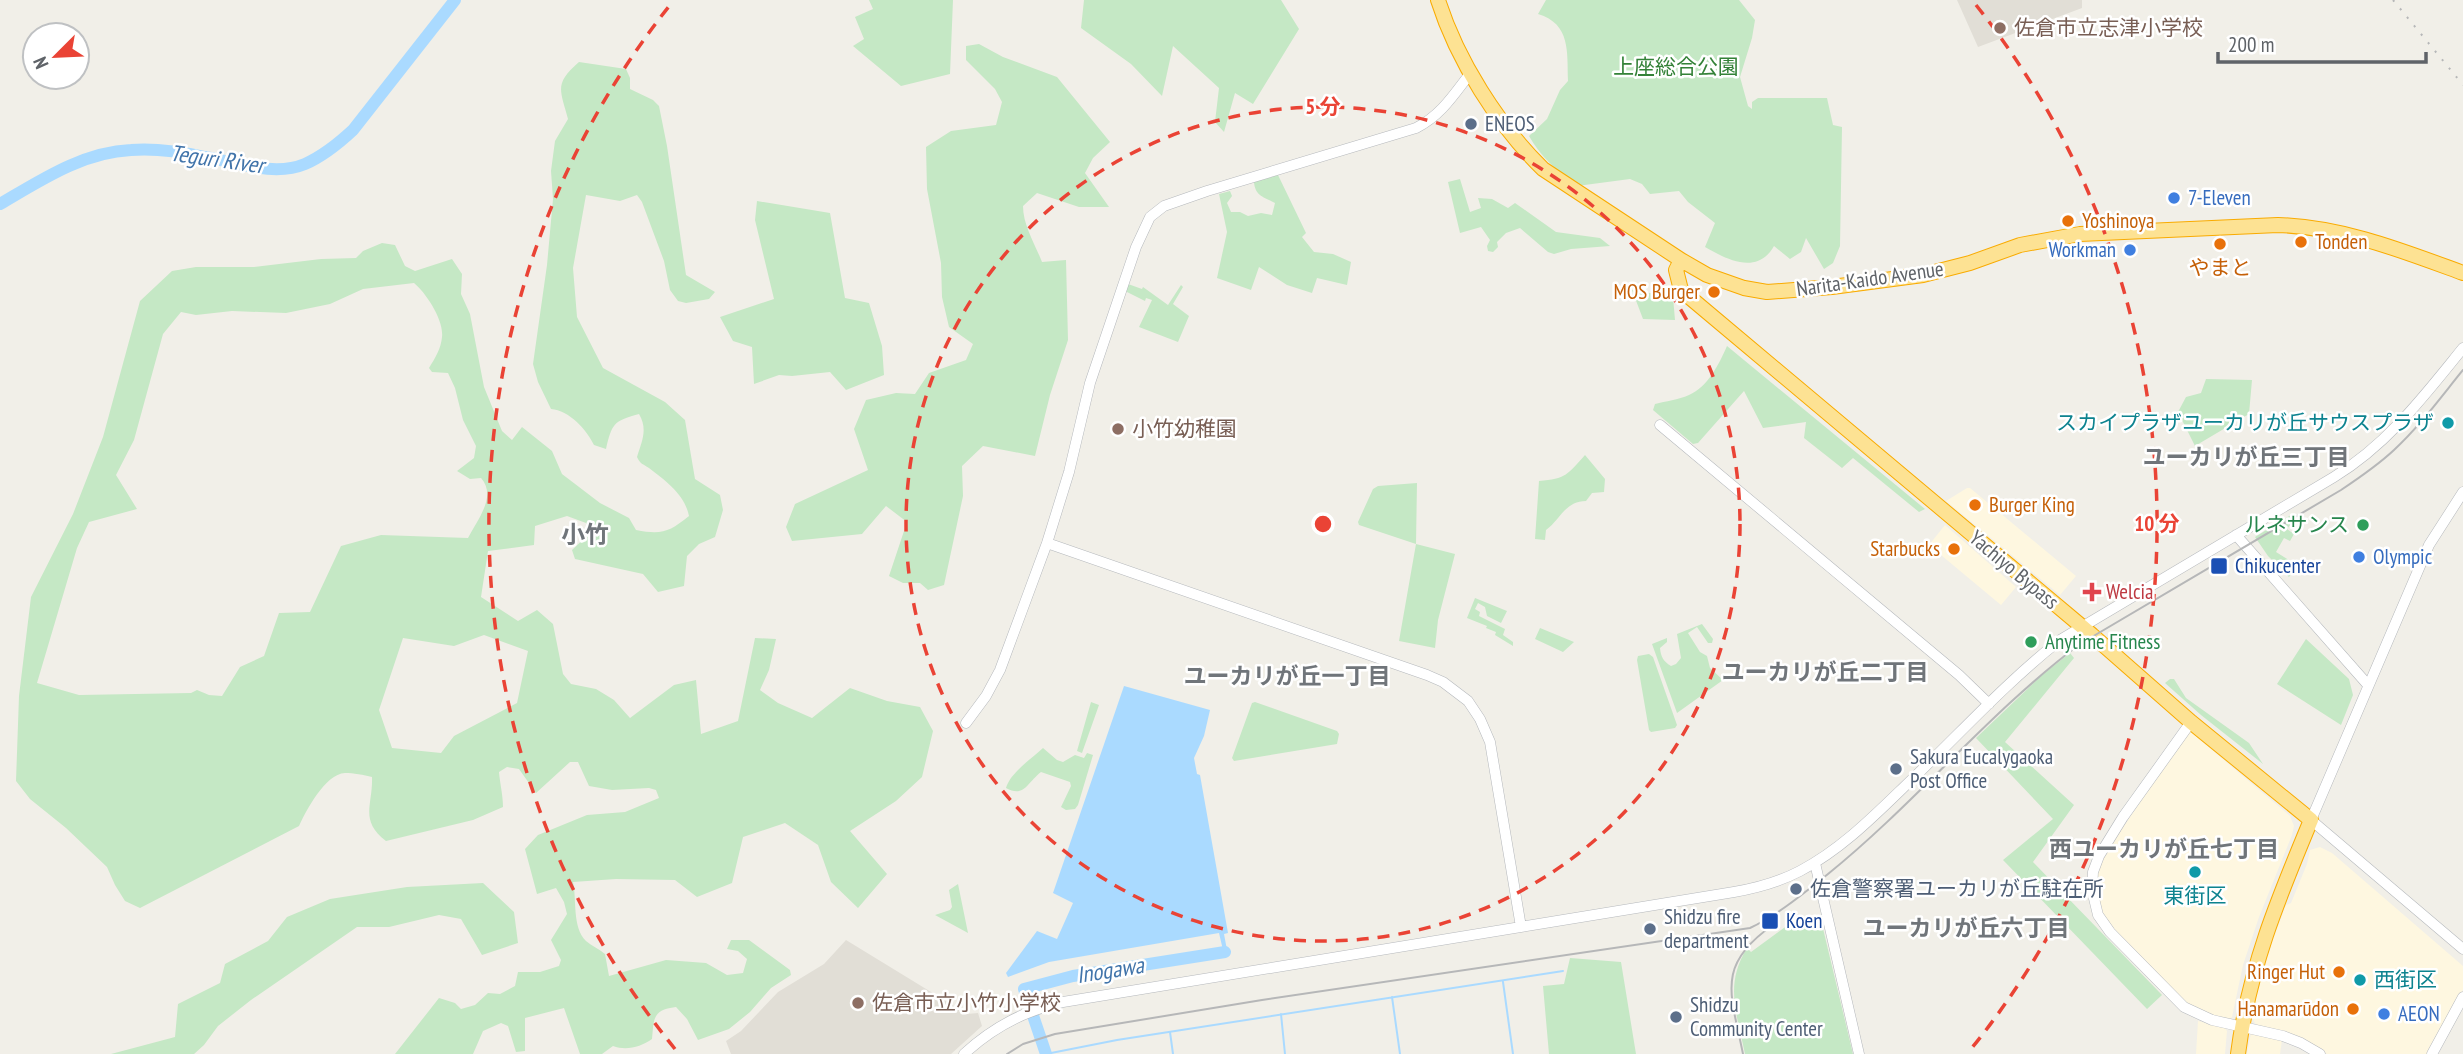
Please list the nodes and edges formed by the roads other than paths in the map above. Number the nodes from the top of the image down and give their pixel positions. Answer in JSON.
{"nodes":[{"id":1,"x":1438,"y":0,"type":"edge"},
{"id":2,"x":1469,"y":75,"type":"junction"},
{"id":3,"x":1681,"y":260,"type":"junction"},
{"id":4,"x":2463,"y":273,"type":"edge"},
{"id":5,"x":2463,"y":348,"type":"edge"},
{"id":6,"x":1660,"y":425,"type":"dead end"},
{"id":7,"x":2463,"y":492,"type":"edge"},
{"id":8,"x":2236,"y":535,"type":"junction"},
{"id":9,"x":1047,"y":543,"type":"junction"},
{"id":10,"x":2082,"y":626,"type":"junction"},
{"id":11,"x":2368,"y":685,"type":"junction"},
{"id":12,"x":1989,"y":704,"type":"junction"},
{"id":13,"x":967,"y":723,"type":"dead end"},
{"id":14,"x":2192,"y":723,"type":"junction"},
{"id":15,"x":2311,"y":820,"type":"junction"},
{"id":16,"x":1815,"y":863,"type":"junction"},
{"id":17,"x":1521,"y":927,"type":"junction"},
{"id":18,"x":2463,"y":949,"type":"edge"},
{"id":19,"x":2463,"y":997,"type":"edge"},
{"id":20,"x":2241,"y":1027,"type":"junction"},
{"id":21,"x":964,"y":1054,"type":"edge"},
{"id":22,"x":1859,"y":1054,"type":"edge"},
{"id":23,"x":2238,"y":1054,"type":"edge"},
{"id":24,"x":2320,"y":1054,"type":"edge"},
{"id":25,"x":2431,"y":1054,"type":"edge"}],
"edges":[{"from":1,"to":2,"type":"highway","name":"Narita-Kaido Avenue"},
{"from":2,"to":3,"type":"highway","name":"Narita-Kaido Avenue"},
{"from":2,"to":9,"type":"street"},
{"from":3,"to":4,"type":"highway","name":"Narita-Kaido Avenue"},
{"from":3,"to":10,"type":"highway","name":"Yachiyo Bypass"},
{"from":5,"to":8,"type":"street"},
{"from":6,"to":12,"type":"street"},
{"from":7,"to":11,"type":"street"},
{"from":8,"to":10,"type":"street"},
{"from":8,"to":11,"type":"street"},
{"from":9,"to":13,"type":"street"},
{"from":9,"to":17,"type":"street"},
{"from":10,"to":12,"type":"street"},
{"from":10,"to":14,"type":"highway","name":"Yachiyo Bypass"},
{"from":11,"to":15,"type":"street"},
{"from":12,"to":16,"type":"street"},
{"from":14,"to":15,"type":"highway","name":"Yachiyo Bypass"},
{"from":14,"to":20,"type":"street"},
{"from":15,"to":18,"type":"street"},
{"from":15,"to":20,"type":"highway"},
{"from":16,"to":17,"type":"street"},
{"from":16,"to":22,"type":"street"},
{"from":17,"to":21,"type":"street"},
{"from":19,"to":25,"type":"street"},
{"from":20,"to":23,"type":"highway"},
{"from":20,"to":24,"type":"street"}]}
